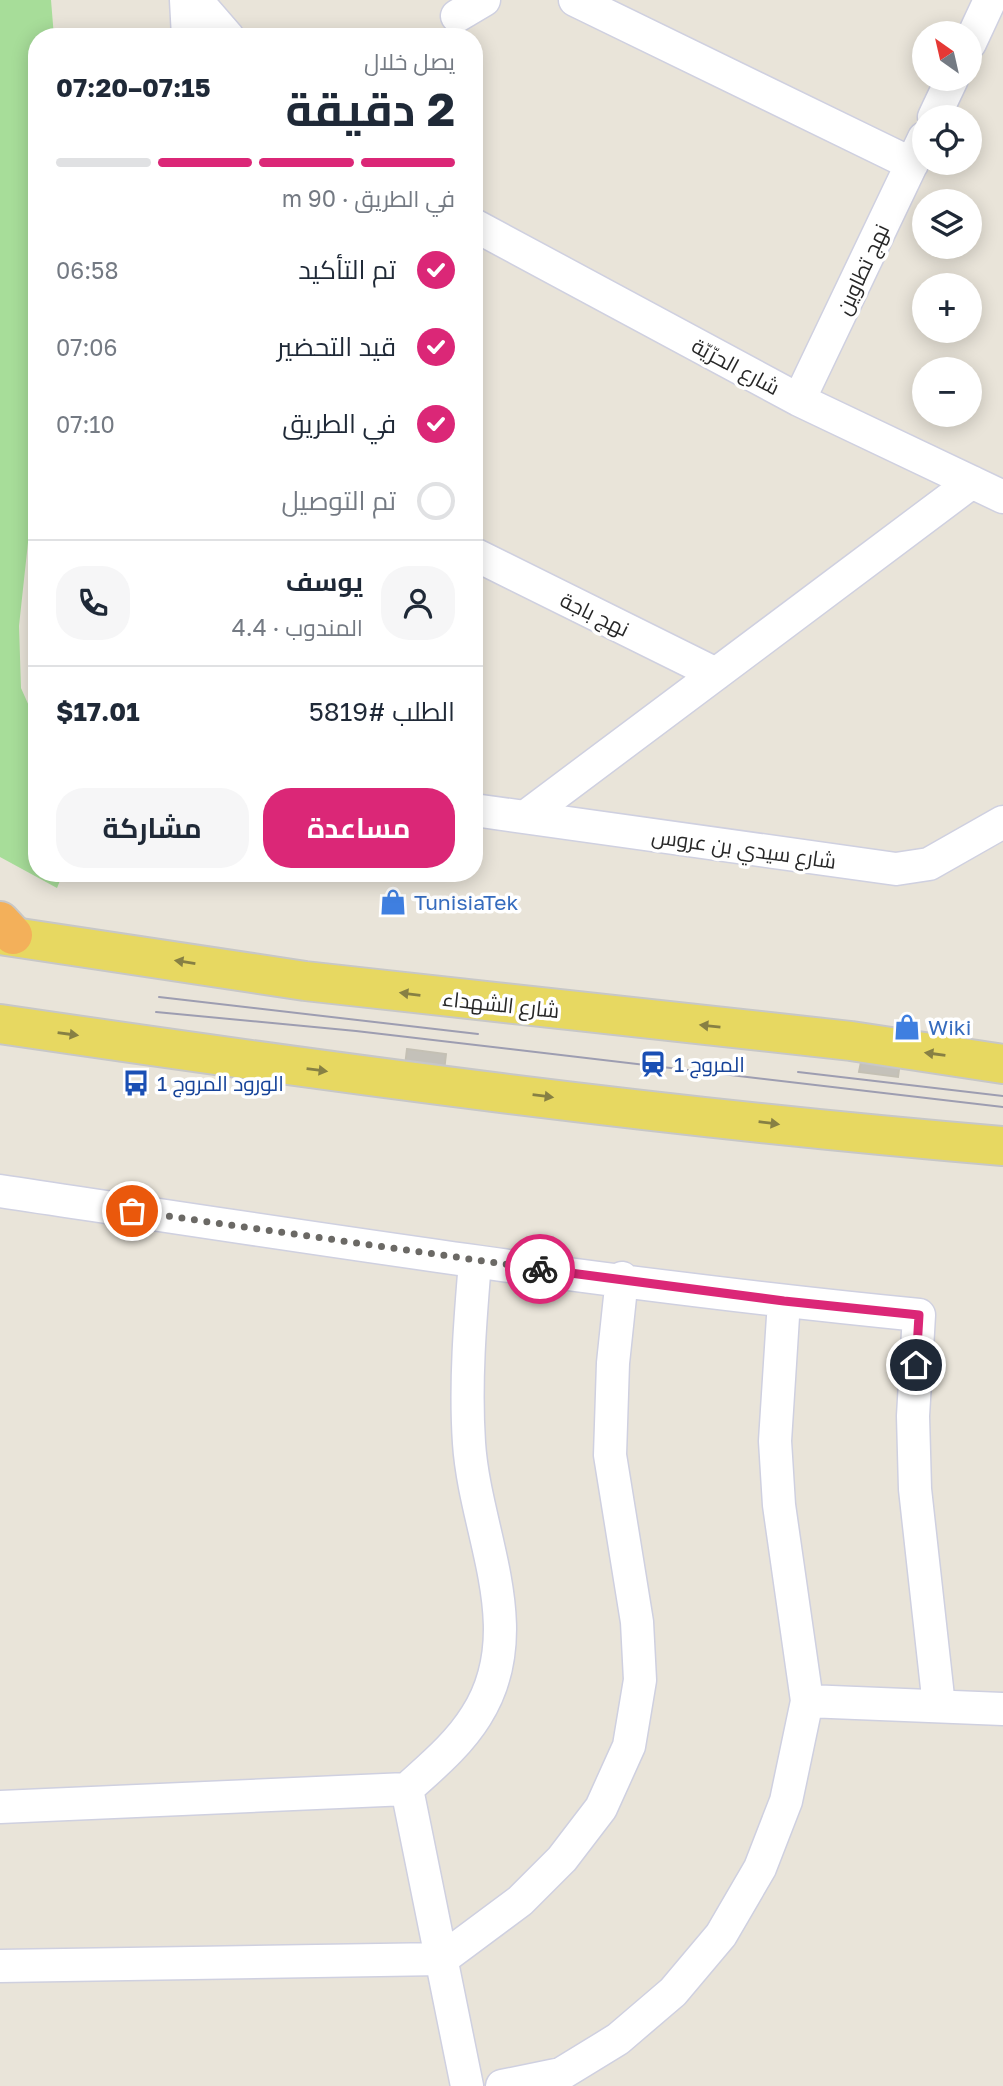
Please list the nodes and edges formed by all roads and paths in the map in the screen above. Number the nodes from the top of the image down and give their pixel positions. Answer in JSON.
{"nodes":[{"id":1,"x":186,"y":0,"type":"edge"},
{"id":2,"x":196,"y":0,"type":"edge"},
{"id":3,"x":484,"y":0,"type":"edge"},
{"id":4,"x":575,"y":0,"type":"edge"},
{"id":5,"x":990,"y":0,"type":"edge"},
{"id":6,"x":457,"y":16,"type":"dead end"},
{"id":7,"x":980,"y":21,"type":"edge"},
{"id":8,"x":188,"y":28,"type":"edge"},
{"id":9,"x":220,"y":28,"type":"edge"},
{"id":10,"x":912,"y":148,"type":"edge"},
{"id":11,"x":912,"y":164,"type":"edge"},
{"id":12,"x":483,"y":230,"type":"edge"},
{"id":13,"x":799,"y":400,"type":"junction"},
{"id":14,"x":972,"y":482,"type":"junction"},
{"id":15,"x":1003,"y":497,"type":"edge"},
{"id":16,"x":483,"y":558,"type":"edge"},
{"id":17,"x":716,"y":674,"type":"junction"},
{"id":18,"x":483,"y":811,"type":"edge"},
{"id":19,"x":525,"y":817,"type":"junction"},
{"id":20,"x":1003,"y":822,"type":"edge"},
{"id":21,"x":4,"y":930,"type":"edge"},
{"id":22,"x":0,"y":1024,"type":"edge"},
{"id":23,"x":1003,"y":1064,"type":"edge"},
{"id":24,"x":1003,"y":1146,"type":"edge"},
{"id":25,"x":0,"y":1191,"type":"edge"},
{"id":26,"x":475,"y":1262,"type":"junction"},
{"id":27,"x":622,"y":1278,"type":"junction"},
{"id":28,"x":784,"y":1301,"type":"junction"},
{"id":29,"x":807,"y":1701,"type":"junction"},
{"id":30,"x":939,"y":1706,"type":"junction"},
{"id":31,"x":1003,"y":1709,"type":"edge"},
{"id":32,"x":407,"y":1789,"type":"junction"},
{"id":33,"x":0,"y":1807,"type":"edge"},
{"id":34,"x":442,"y":1959,"type":"junction"},
{"id":35,"x":0,"y":1966,"type":"edge"},
{"id":36,"x":467,"y":2086,"type":"edge"},
{"id":37,"x":502,"y":2086,"type":"edge"}],
"edges":[{"from":1,"to":8,"type":"street"},
{"from":2,"to":9,"type":"street"},
{"from":3,"to":6,"type":"street"},
{"from":4,"to":10,"type":"street"},
{"from":5,"to":7,"type":"street"},
{"from":11,"to":13,"type":"street","name":"نهج تطاوين"},
{"from":12,"to":13,"type":"street","name":"شارع الحرّيّة"},
{"from":13,"to":14,"type":"street","name":"شارع الحرّيّة"},
{"from":14,"to":15,"type":"street","name":"شارع الحرّيّة"},
{"from":14,"to":17,"type":"street"},
{"from":16,"to":17,"type":"street","name":"نهج باجة"},
{"from":17,"to":19,"type":"street"},
{"from":18,"to":19,"type":"street","name":"شارع سيدي بن عروس"},
{"from":19,"to":20,"type":"street","name":"شارع سيدي بن عروس"},
{"from":23,"to":21,"type":"main road","name":"شارع الشهداء","one_way":true},
{"from":22,"to":24,"type":"main road","one_way":true},
{"from":25,"to":26,"type":"street"},
{"from":26,"to":27,"type":"street"},
{"from":26,"to":32,"type":"street"},
{"from":27,"to":28,"type":"street"},
{"from":27,"to":34,"type":"street"},
{"from":28,"to":29,"type":"street"},
{"from":28,"to":30,"type":"street"},
{"from":29,"to":30,"type":"street"},
{"from":29,"to":37,"type":"street"},
{"from":30,"to":31,"type":"street"},
{"from":32,"to":33,"type":"street"},
{"from":32,"to":34,"type":"street"},
{"from":34,"to":35,"type":"street"},
{"from":34,"to":36,"type":"street"}]}
